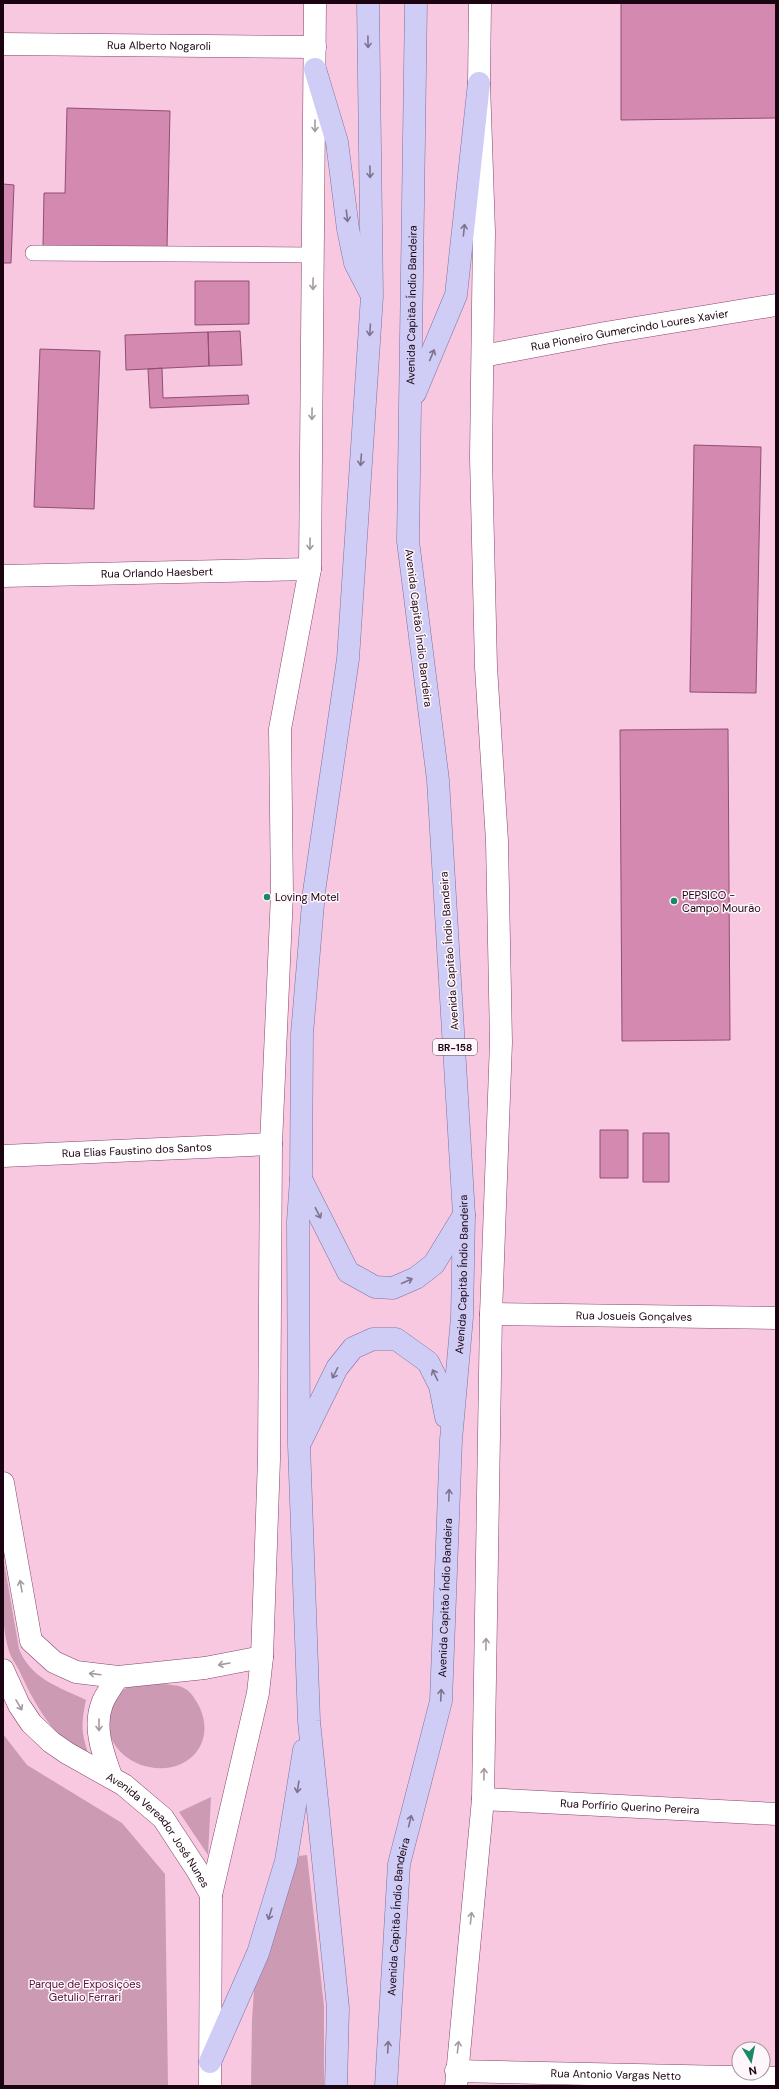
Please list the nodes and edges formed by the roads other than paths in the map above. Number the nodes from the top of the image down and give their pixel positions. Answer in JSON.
{"nodes":[{"id":1,"x":315,"y":3,"type":"edge"},
{"id":2,"x":368,"y":3,"type":"edge"},
{"id":3,"x":416,"y":3,"type":"edge"},
{"id":4,"x":480,"y":3,"type":"edge"},
{"id":5,"x":3,"y":44,"type":"edge"},
{"id":6,"x":315,"y":47,"type":"junction"},
{"id":7,"x":315,"y":69,"type":"junction"},
{"id":8,"x":479,"y":83,"type":"junction"},
{"id":9,"x":33,"y":253,"type":"dead end"},
{"id":10,"x":314,"y":255,"type":"junction"},
{"id":11,"x":372,"y":296,"type":"junction"},
{"id":12,"x":776,"y":305,"type":"edge"},
{"id":13,"x":483,"y":356,"type":"junction"},
{"id":14,"x":411,"y":404,"type":"junction"},
{"id":15,"x":310,"y":569,"type":"junction"},
{"id":16,"x":3,"y":576,"type":"edge"},
{"id":17,"x":271,"y":1144,"type":"junction"},
{"id":18,"x":3,"y":1156,"type":"edge"},
{"id":19,"x":301,"y":1178,"type":"junction"},
{"id":20,"x":464,"y":1215,"type":"junction"},
{"id":21,"x":491,"y":1314,"type":"junction"},
{"id":22,"x":776,"y":1318,"type":"edge"},
{"id":23,"x":451,"y":1440,"type":"junction"},
{"id":24,"x":299,"y":1446,"type":"junction"},
{"id":25,"x":3,"y":1483,"type":"edge"},
{"id":26,"x":262,"y":1657,"type":"junction"},
{"id":27,"x":3,"y":1670,"type":"edge"},
{"id":28,"x":118,"y":1677,"type":"junction"},
{"id":29,"x":309,"y":1721,"type":"junction"},
{"id":30,"x":111,"y":1776,"type":"junction"},
{"id":31,"x":483,"y":1799,"type":"junction"},
{"id":32,"x":776,"y":1814,"type":"edge"},
{"id":33,"x":211,"y":1895,"type":"junction"},
{"id":34,"x":210,"y":2062,"type":"junction"},
{"id":35,"x":776,"y":2078,"type":"edge"},
{"id":36,"x":456,"y":2079,"type":"edge"},
{"id":37,"x":210,"y":2086,"type":"edge"},
{"id":38,"x":336,"y":2086,"type":"edge"},
{"id":39,"x":386,"y":2086,"type":"edge"}],
"edges":[{"from":1,"to":6,"type":"street"},
{"from":2,"to":11,"type":"main road","one_way":true},
{"from":3,"to":14,"type":"main road","name":"Avenida Capitão Índio Bandeira","number":"BR-158"},
{"from":4,"to":8,"type":"street"},
{"from":5,"to":6,"type":"street","name":"Rua Alberto Nogaroli"},
{"from":6,"to":7,"type":"street"},
{"from":7,"to":10,"type":"street","one_way":true},
{"from":7,"to":11,"type":"main road","one_way":true},
{"from":8,"to":13,"type":"street"},
{"from":14,"to":8,"type":"main road","one_way":true},
{"from":9,"to":10,"type":"lane"},
{"from":10,"to":15,"type":"street","one_way":true},
{"from":11,"to":19,"type":"main road","one_way":true},
{"from":12,"to":13,"type":"street","name":"Rua Pioneiro Gumercindo Loures Xavier"},
{"from":13,"to":21,"type":"street"},
{"from":14,"to":20,"type":"main road","name":"Avenida Capitão Índio Bandeira","number":"BR-158"},
{"from":15,"to":16,"type":"street","name":"Rua Orlando Haesbert"},
{"from":15,"to":17,"type":"street"},
{"from":17,"to":18,"type":"street","name":"Rua Elias Faustino dos Santos"},
{"from":17,"to":26,"type":"street"},
{"from":19,"to":20,"type":"main road","one_way":true},
{"from":19,"to":24,"type":"main road"},
{"from":20,"to":23,"type":"main road","name":"Avenida Capitão Índio Bandeira","number":"BR-158"},
{"from":21,"to":22,"type":"street","name":"Rua Josueis Gonçalves"},
{"from":31,"to":21,"type":"street","one_way":true},
{"from":23,"to":24,"type":"main road","one_way":true},
{"from":39,"to":23,"type":"main road","name":"Avenida Capitão Índio Bandeira","number":"BR-158","one_way":true},
{"from":24,"to":29,"type":"main road"},
{"from":28,"to":25,"type":"street","one_way":true},
{"from":26,"to":28,"type":"street","one_way":true},
{"from":26,"to":33,"type":"street"},
{"from":27,"to":30,"type":"street","name":"Avenida Vereador José Nunes","one_way":true},
{"from":28,"to":30,"type":"street","one_way":true},
{"from":29,"to":34,"type":"main road","one_way":true},
{"from":29,"to":38,"type":"main road"},
{"from":30,"to":33,"type":"street","name":"Avenida Vereador José Nunes"},
{"from":31,"to":32,"type":"street","name":"Rua Porfírio Querino Pereira"},
{"from":36,"to":31,"type":"street","one_way":true},
{"from":33,"to":34,"type":"street","name":"Avenida Vereador José Nunes"},
{"from":34,"to":37,"type":"street","name":"Avenida Vereador José Nunes"},
{"from":35,"to":36,"type":"street","name":"Rua Antonio Vargas Netto"}]}
